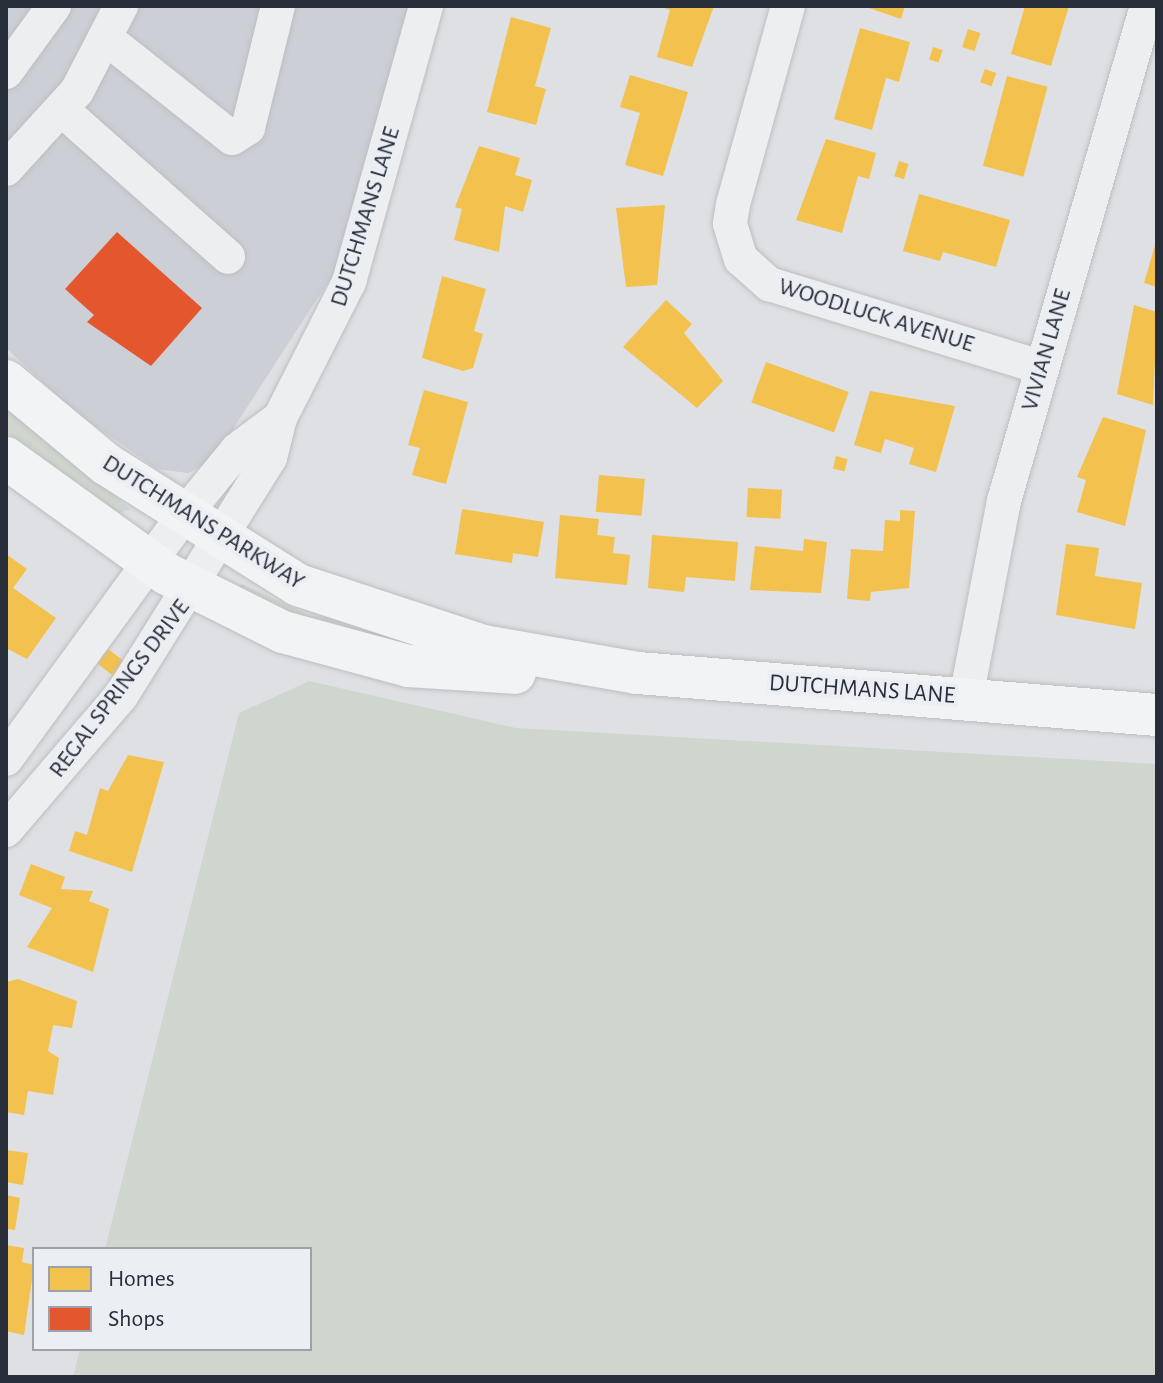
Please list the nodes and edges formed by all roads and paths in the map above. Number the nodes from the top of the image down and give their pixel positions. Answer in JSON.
{"nodes":[{"id":1,"x":54,"y":6,"type":"edge"},
{"id":2,"x":121,"y":6,"type":"edge"},
{"id":3,"x":278,"y":6,"type":"edge"},
{"id":4,"x":426,"y":6,"type":"edge"},
{"id":5,"x":788,"y":6,"type":"edge"},
{"id":6,"x":1147,"y":6,"type":"edge"},
{"id":7,"x":107,"y":39,"type":"junction"},
{"id":8,"x":6,"y":72,"type":"edge"},
{"id":9,"x":61,"y":109,"type":"junction"},
{"id":10,"x":6,"y":169,"type":"edge"},
{"id":11,"x":228,"y":257,"type":"dead end"},
{"id":12,"x":1040,"y":367,"type":"junction"},
{"id":13,"x":6,"y":381,"type":"edge"},
{"id":14,"x":280,"y":418,"type":"junction"},
{"id":15,"x":6,"y":458,"type":"edge"},
{"id":16,"x":184,"y":515,"type":"junction"},
{"id":17,"x":225,"y":541,"type":"junction"},
{"id":18,"x":148,"y":562,"type":"junction"},
{"id":19,"x":194,"y":589,"type":"junction"},
{"id":20,"x":567,"y":660,"type":"junction"},
{"id":21,"x":70,"y":673,"type":"junction"},
{"id":22,"x":966,"y":698,"type":"junction"},
{"id":23,"x":115,"y":704,"type":"junction"},
{"id":24,"x":1157,"y":715,"type":"edge"},
{"id":25,"x":11,"y":741,"type":"edge"},
{"id":26,"x":61,"y":772,"type":"junction"},
{"id":27,"x":6,"y":830,"type":"edge"}],
"edges":[{"from":1,"to":8,"type":"street"},
{"from":2,"to":7,"type":"street"},
{"from":3,"to":7,"type":"street"},
{"from":4,"to":14,"type":"street","name":"DUTCHMANS LANE"},
{"from":5,"to":12,"type":"street","name":"WOODLUCK AVENUE"},
{"from":6,"to":12,"type":"street","name":"VIVIAN LANE"},
{"from":7,"to":9,"type":"street"},
{"from":9,"to":10,"type":"street"},
{"from":9,"to":11,"type":"street"},
{"from":12,"to":22,"type":"street","name":"VIVIAN LANE"},
{"from":13,"to":16,"type":"main road","name":"DUTCHMANS PARKWAY"},
{"from":14,"to":16,"type":"street","name":"DUTCHMANS LANE"},
{"from":14,"to":17,"type":"street","name":"DUTCHMANS LANE"},
{"from":15,"to":18,"type":"main road"},
{"from":16,"to":17,"type":"main road","name":"DUTCHMANS PARKWAY"},
{"from":16,"to":18,"type":"street","name":"REGAL SPRINGS DRIVE"},
{"from":17,"to":19,"type":"street","name":"REGAL SPRINGS DRIVE"},
{"from":17,"to":20,"type":"main road","name":"DUTCHMANS PARKWAY"},
{"from":18,"to":19,"type":"main road"},
{"from":18,"to":21,"type":"street","name":"REGAL SPRINGS DRIVE"},
{"from":19,"to":20,"type":"main road"},
{"from":19,"to":23,"type":"street","name":"REGAL SPRINGS DRIVE"},
{"from":20,"to":22,"type":"main road","name":"DUTCHMANS LANE"},
{"from":21,"to":23,"type":"street"},
{"from":21,"to":25,"type":"street","name":"REGAL SPRINGS DRIVE"},
{"from":22,"to":24,"type":"main road","name":"DUTCHMANS LANE"},
{"from":23,"to":26,"type":"street","name":"REGAL SPRINGS DRIVE"},
{"from":25,"to":26,"type":"street"},
{"from":26,"to":27,"type":"street","name":"REGAL SPRINGS DRIVE"}]}
